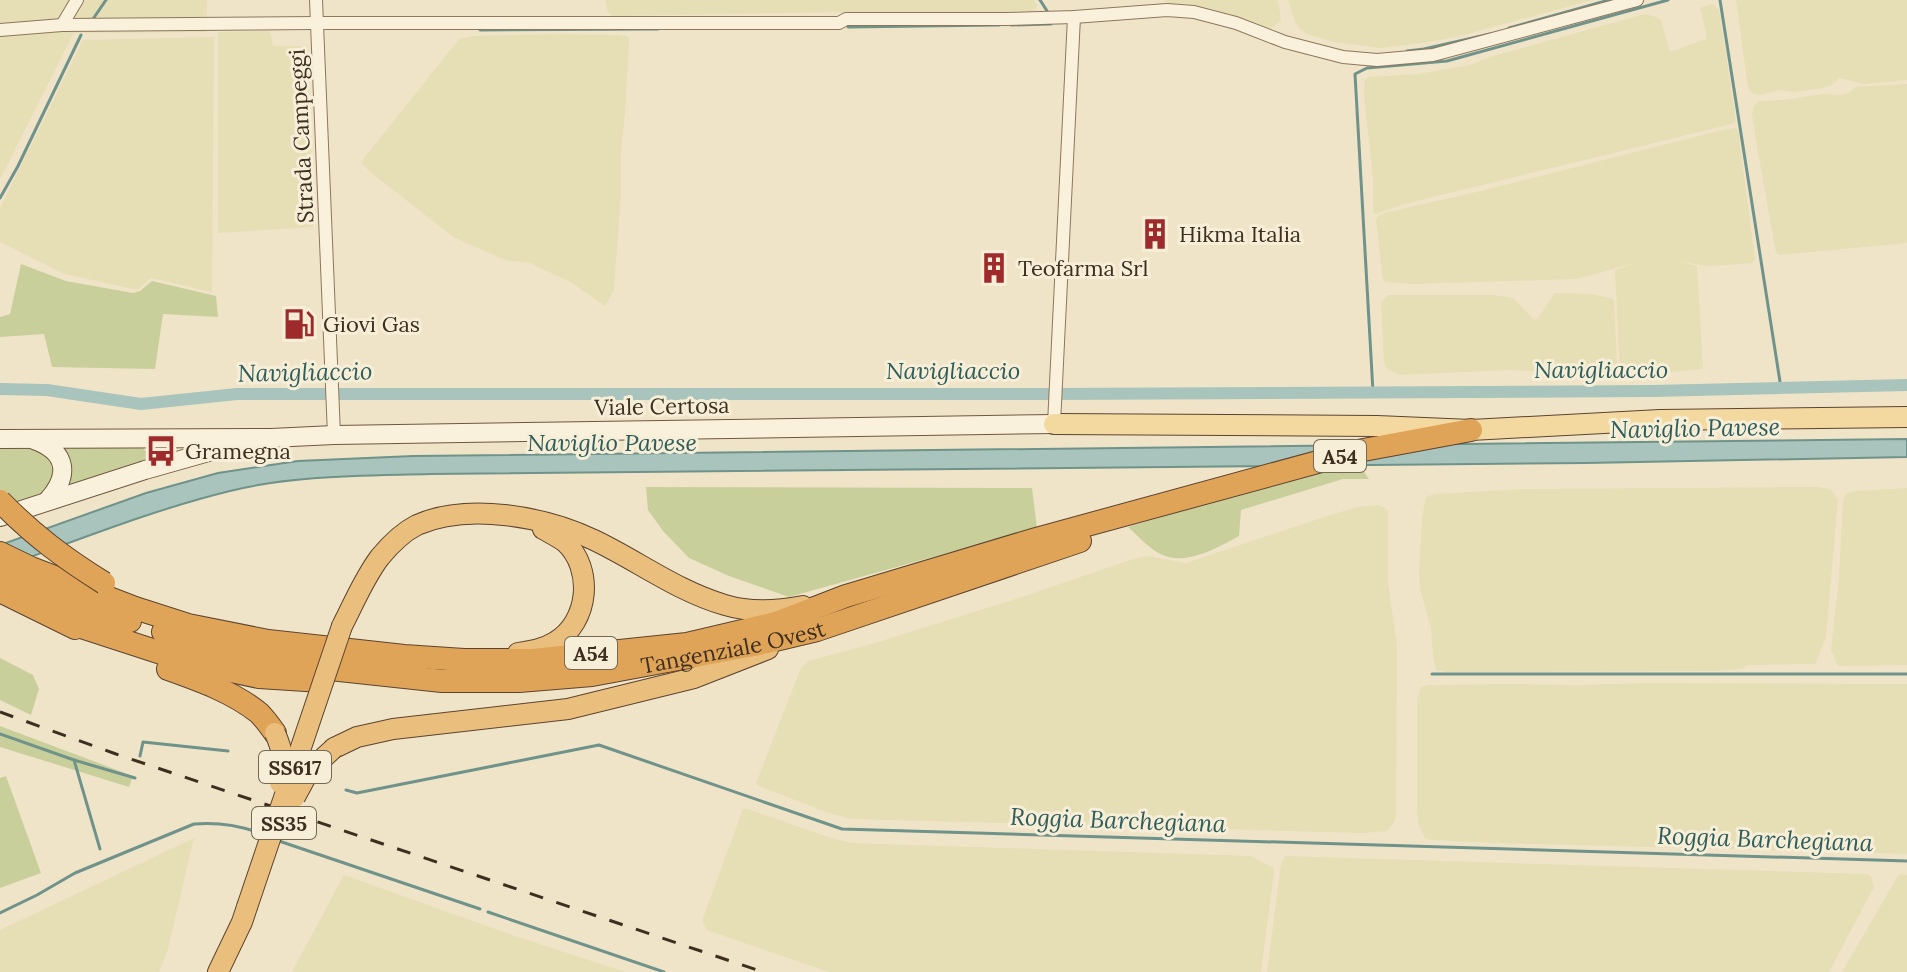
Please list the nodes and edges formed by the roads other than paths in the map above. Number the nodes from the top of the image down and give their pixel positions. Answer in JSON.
{"nodes":[{"id":1,"x":77,"y":0,"type":"edge"},
{"id":2,"x":316,"y":0,"type":"edge"},
{"id":3,"x":1637,"y":0,"type":"edge"},
{"id":4,"x":1074,"y":17,"type":"junction"},
{"id":5,"x":316,"y":23,"type":"junction"},
{"id":6,"x":62,"y":25,"type":"junction"},
{"id":7,"x":0,"y":30,"type":"edge"},
{"id":8,"x":1907,"y":417,"type":"edge"},
{"id":9,"x":1054,"y":418,"type":"junction"},
{"id":10,"x":1471,"y":430,"type":"junction"},
{"id":11,"x":334,"y":435,"type":"junction"},
{"id":12,"x":271,"y":438,"type":"junction"},
{"id":13,"x":0,"y":439,"type":"edge"},
{"id":14,"x":31,"y":439,"type":"junction"},
{"id":15,"x":1266,"y":476,"type":"junction"},
{"id":16,"x":0,"y":501,"type":"edge"},
{"id":17,"x":47,"y":501,"type":"junction"},
{"id":18,"x":509,"y":516,"type":"junction"},
{"id":19,"x":0,"y":517,"type":"edge"},
{"id":20,"x":0,"y":553,"type":"edge"},
{"id":21,"x":0,"y":571,"type":"edge"},
{"id":22,"x":0,"y":591,"type":"edge"},
{"id":23,"x":846,"y":596,"type":"junction"},
{"id":24,"x":132,"y":614,"type":"junction"},
{"id":25,"x":63,"y":621,"type":"junction"},
{"id":26,"x":817,"y":630,"type":"junction"},
{"id":27,"x":225,"y":631,"type":"junction"},
{"id":28,"x":404,"y":656,"type":"junction"},
{"id":29,"x":442,"y":681,"type":"junction"},
{"id":30,"x":275,"y":733,"type":"joint"},
{"id":31,"x":245,"y":914,"type":"junction"},
{"id":32,"x":218,"y":972,"type":"edge"}],
"edges":[{"from":1,"to":6,"type":"street"},
{"from":2,"to":5,"type":"street"},
{"from":3,"to":4,"type":"street"},
{"from":4,"to":5,"type":"street"},
{"from":4,"to":9,"type":"street"},
{"from":5,"to":6,"type":"street","name":"Strada Campeggi"},
{"from":5,"to":11,"type":"street","name":"Strada Campeggi"},
{"from":6,"to":7,"type":"street","name":"Strada Campeggi"},
{"from":8,"to":10,"type":"main road"},
{"from":9,"to":10,"type":"main road"},
{"from":9,"to":11,"type":"main road","name":"Viale Certosa"},
{"from":10,"to":15,"type":"highway","name":"Tangenziale Ovest","number":"A54"},
{"from":11,"to":12,"type":"main road","name":"Viale Certosa"},
{"from":12,"to":14,"type":"main road"},
{"from":12,"to":17,"type":"main road"},
{"from":13,"to":14,"type":"main road"},
{"from":14,"to":17,"type":"main road"},
{"from":15,"to":23,"type":"highway","name":"Tangenziale Ovest","number":"A54"},
{"from":15,"to":26,"type":"highway","name":"Tangenziale Ovest","number":"A54"},
{"from":16,"to":27,"type":"highway","bridge":true},
{"from":17,"to":19,"type":"main road"},
{"from":18,"to":23,"type":"highway"},
{"from":18,"to":28,"type":"highway","number":"SS617"},
{"from":18,"to":31,"type":"highway","number":"SS617","bridge":true},
{"from":20,"to":24,"type":"highway","name":"Tangenziale Ovest","number":"A54"},
{"from":21,"to":24,"type":"highway","name":"Tangenziale Ovest","number":"A54"},
{"from":22,"to":25,"type":"highway"},
{"from":23,"to":28,"type":"highway","name":"Tangenziale Ovest","number":"A54"},
{"from":24,"to":27,"type":"highway","name":"Tangenziale Ovest","number":"A54"},
{"from":24,"to":29,"type":"highway","name":"Tangenziale Ovest","number":"A54"},
{"from":25,"to":29,"type":"highway"},
{"from":25,"to":30,"type":"highway"},
{"from":26,"to":29,"type":"highway","name":"Tangenziale Ovest","number":"A54"},
{"from":26,"to":31,"type":"highway","number":"SS35","bridge":true},
{"from":27,"to":28,"type":"highway","name":"Tangenziale Ovest","number":"A54"},
{"from":30,"to":31,"type":"highway","bridge":true},
{"from":31,"to":32,"type":"highway","number":"SS617"}]}
